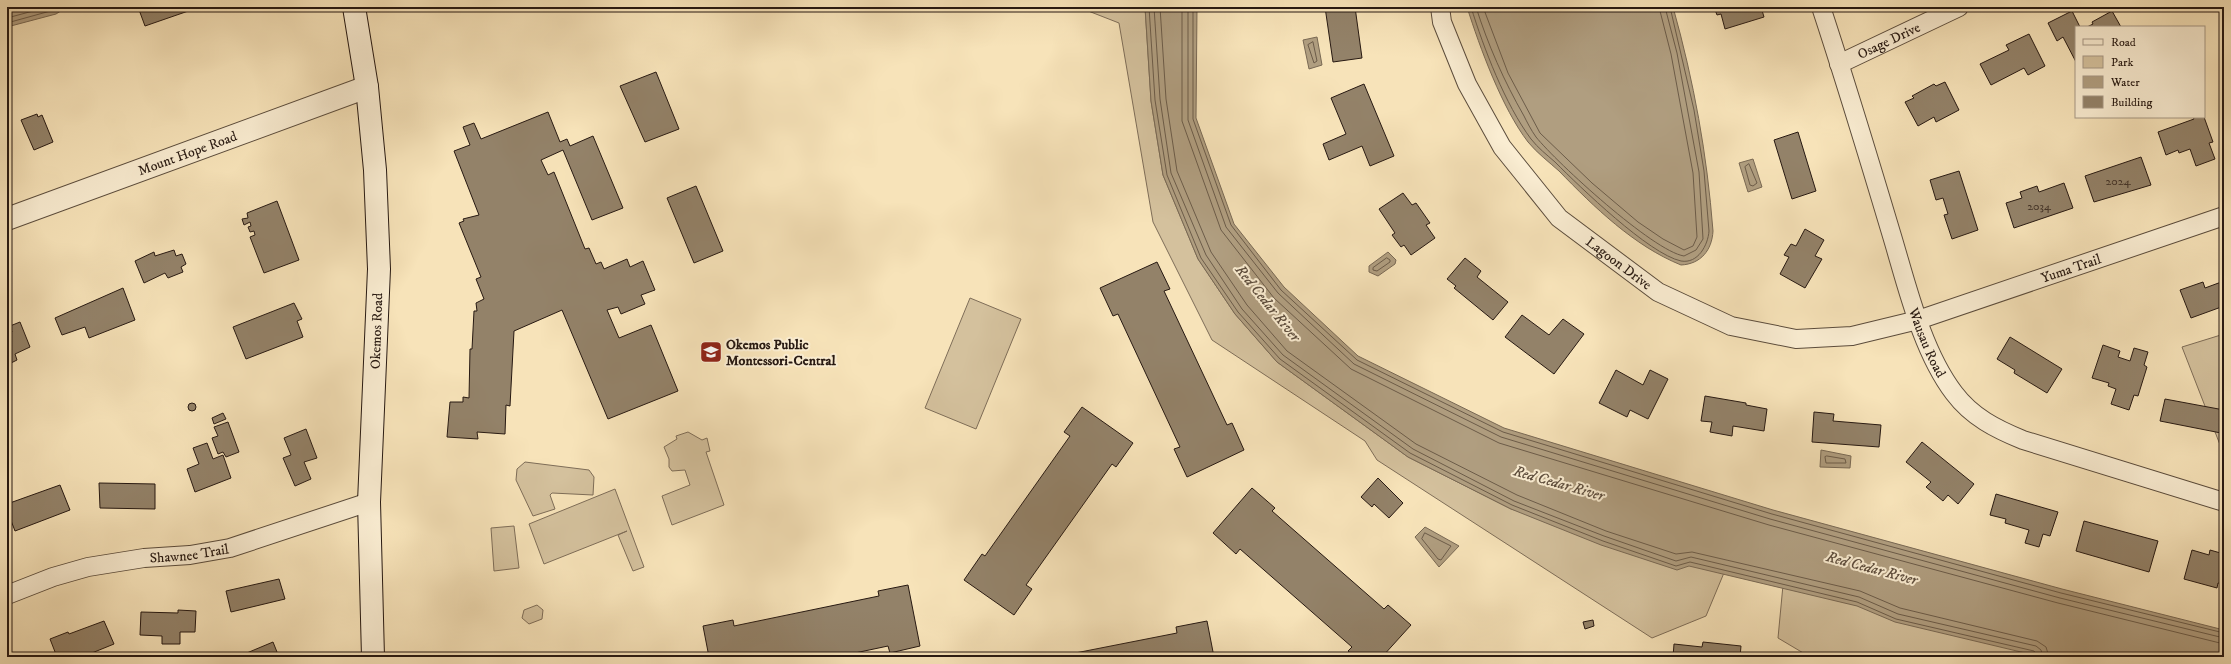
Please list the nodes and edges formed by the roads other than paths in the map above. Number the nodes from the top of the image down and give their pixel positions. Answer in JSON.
{"nodes":[{"id":1,"x":354,"y":7,"type":"edge"},
{"id":2,"x":1440,"y":7,"type":"edge"},
{"id":3,"x":1821,"y":7,"type":"edge"},
{"id":4,"x":1959,"y":7,"type":"edge"},
{"id":5,"x":1840,"y":64,"type":"junction"},
{"id":6,"x":367,"y":87,"type":"junction"},
{"id":7,"x":2224,"y":216,"type":"edge"},
{"id":8,"x":7,"y":219,"type":"edge"},
{"id":9,"x":1918,"y":320,"type":"junction"},
{"id":10,"x":369,"y":502,"type":"junction"},
{"id":11,"x":2224,"y":502,"type":"edge"},
{"id":12,"x":7,"y":595,"type":"edge"},
{"id":13,"x":373,"y":657,"type":"edge"}],
"edges":[{"from":1,"to":6,"type":"main road","name":"Okemos Road"},
{"from":2,"to":9,"type":"street","name":"Lagoon Drive"},
{"from":3,"to":5,"type":"street","name":"Wausau Road"},
{"from":4,"to":5,"type":"street","name":"Osage Drive"},
{"from":5,"to":9,"type":"street","name":"Wausau Road"},
{"from":6,"to":8,"type":"main road","name":"Mount Hope Road"},
{"from":6,"to":10,"type":"main road","name":"Okemos Road"},
{"from":7,"to":9,"type":"street","name":"Yuma Trail"},
{"from":9,"to":11,"type":"street","name":"Wausau Road"},
{"from":10,"to":12,"type":"street","name":"Shawnee Trail"},
{"from":10,"to":13,"type":"main road","name":"Okemos Road"}]}
